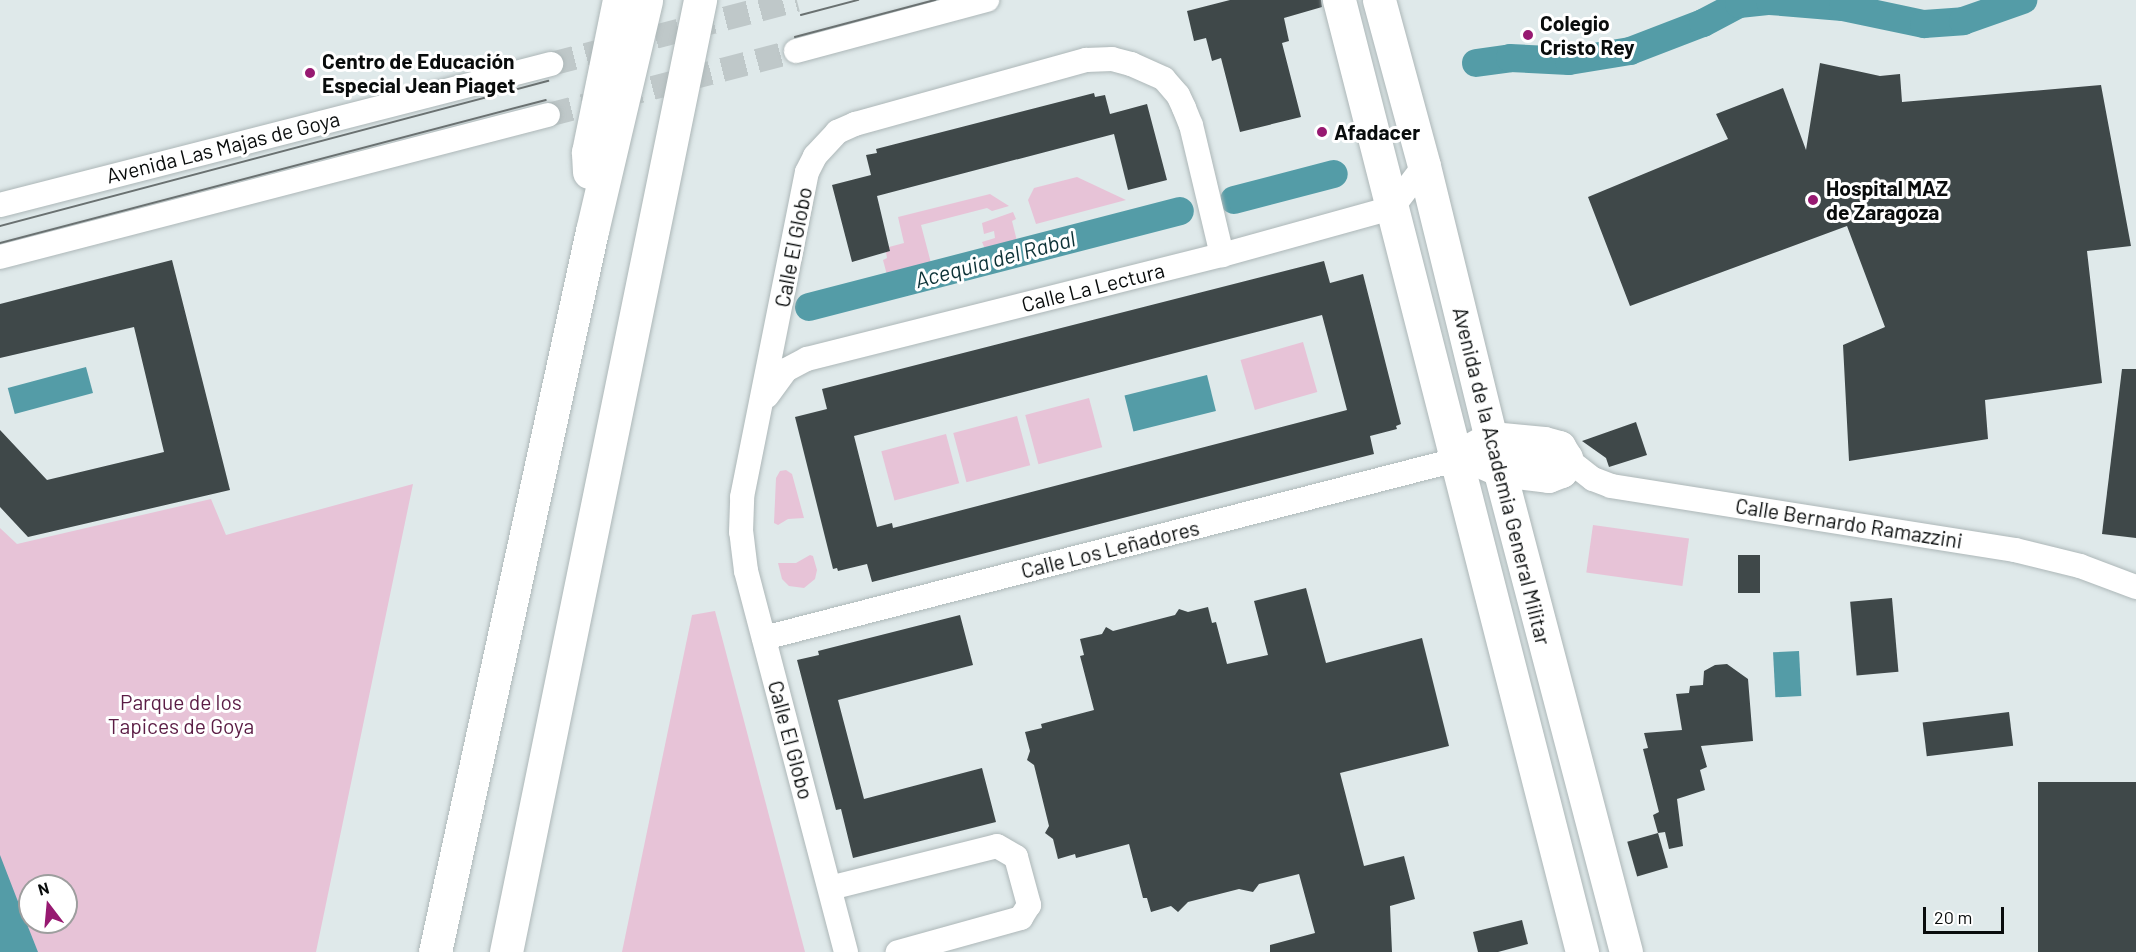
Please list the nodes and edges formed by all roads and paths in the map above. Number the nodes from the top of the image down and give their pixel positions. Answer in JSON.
{"nodes":[{"id":1,"x":619,"y":0,"type":"edge"},
{"id":2,"x":646,"y":0,"type":"edge"},
{"id":3,"x":700,"y":0,"type":"edge"},
{"id":4,"x":987,"y":0,"type":"edge"},
{"id":5,"x":1339,"y":0,"type":"edge"},
{"id":6,"x":1379,"y":0,"type":"edge"},
{"id":7,"x":796,"y":51,"type":"tunnel mouth"},
{"id":8,"x":551,"y":64,"type":"tunnel mouth"},
{"id":9,"x":548,"y":115,"type":"tunnel mouth"},
{"id":10,"x":1424,"y":166,"type":"junction"},
{"id":11,"x":0,"y":205,"type":"edge"},
{"id":12,"x":1392,"y":208,"type":"junction"},
{"id":13,"x":592,"y":231,"type":"junction"},
{"id":14,"x":1222,"y":255,"type":"junction"},
{"id":15,"x":0,"y":257,"type":"edge"},
{"id":16,"x":761,"y":406,"type":"junction"},
{"id":17,"x":1474,"y":448,"type":"junction"},
{"id":18,"x":1566,"y":458,"type":"junction"},
{"id":19,"x":1500,"y":470,"type":"junction"},
{"id":20,"x":2136,"y":587,"type":"edge"},
{"id":21,"x":764,"y":638,"type":"junction"},
{"id":22,"x":830,"y":888,"type":"junction"},
{"id":23,"x":435,"y":952,"type":"edge"},
{"id":24,"x":506,"y":952,"type":"edge"},
{"id":25,"x":846,"y":952,"type":"edge"},
{"id":26,"x":898,"y":952,"type":"edge"},
{"id":27,"x":1582,"y":952,"type":"edge"},
{"id":28,"x":1626,"y":952,"type":"edge"}],
"edges":[{"from":1,"to":13,"type":"main road"},
{"from":2,"to":13,"type":"main road"},
{"from":3,"to":24,"type":"main road"},
{"from":4,"to":7,"type":"street"},
{"from":5,"to":12,"type":"main road","name":"Avenida de la Academia General Militar"},
{"from":6,"to":10,"type":"main road","name":"Avenida de la Academia General Militar"},
{"from":8,"to":11,"type":"street","name":"Avenida Las Majas de Goya"},
{"from":9,"to":15,"type":"street"},
{"from":10,"to":12,"type":"street"},
{"from":10,"to":17,"type":"main road","name":"Avenida de la Academia General Militar"},
{"from":12,"to":14,"type":"street","name":"Calle La Lectura"},
{"from":12,"to":17,"type":"main road","name":"Avenida de la Academia General Militar"},
{"from":13,"to":23,"type":"main road"},
{"from":14,"to":16,"type":"street","name":"Calle La Lectura"},
{"from":14,"to":16,"type":"street","name":"Calle El Globo"},
{"from":16,"to":21,"type":"street","name":"Calle El Globo"},
{"from":17,"to":18,"type":"main road","name":"Calle Bernardo Ramazzini"},
{"from":17,"to":19,"type":"main road","name":"Avenida de la Academia General Militar"},
{"from":17,"to":21,"type":"street","name":"Calle Los Leñadores"},
{"from":17,"to":27,"type":"main road","name":"Avenida de la Academia General Militar"},
{"from":18,"to":19,"type":"main road"},
{"from":18,"to":20,"type":"street","name":"Calle Bernardo Ramazzini"},
{"from":19,"to":28,"type":"main road","name":"Avenida de la Academia General Militar"},
{"from":21,"to":22,"type":"street","name":"Calle El Globo"},
{"from":22,"to":25,"type":"street","name":"Calle El Globo"},
{"from":22,"to":26,"type":"street"}]}
